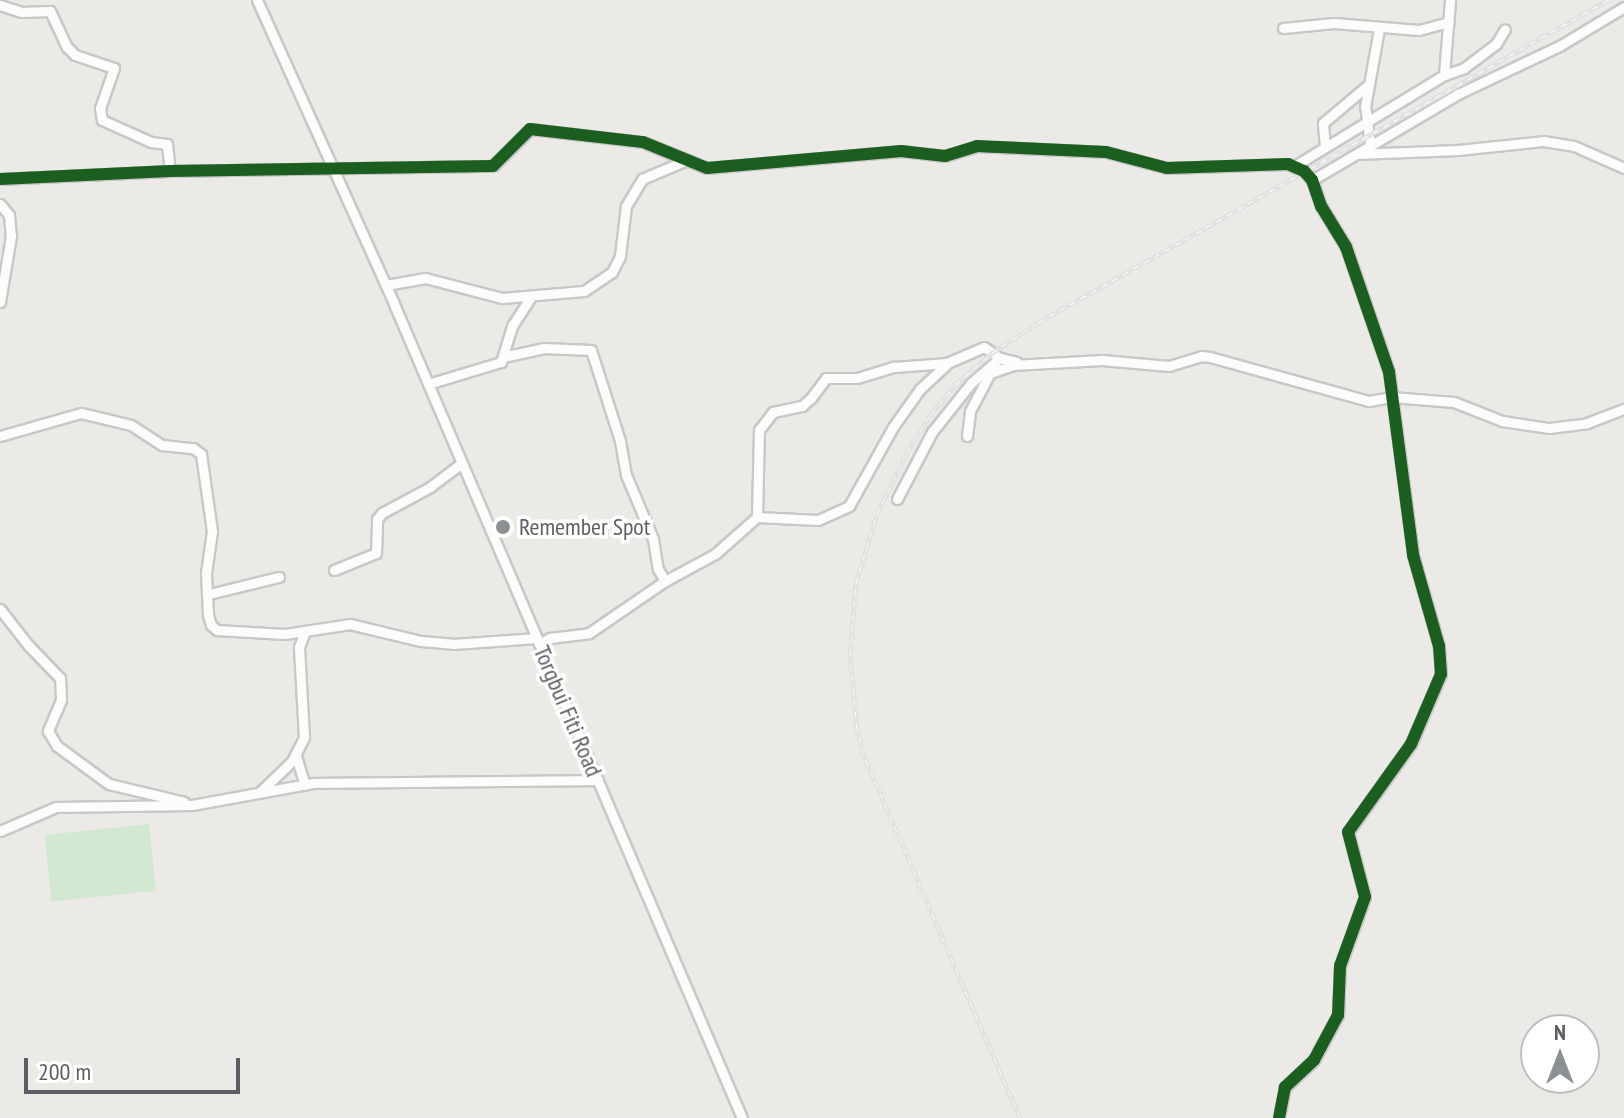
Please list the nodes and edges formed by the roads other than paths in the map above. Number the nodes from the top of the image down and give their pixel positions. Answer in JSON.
{"nodes":[{"id":1,"x":257,"y":0,"type":"edge"},
{"id":2,"x":1450,"y":0,"type":"edge"},
{"id":3,"x":0,"y":5,"type":"edge"},
{"id":4,"x":1624,"y":7,"type":"edge"},
{"id":5,"x":1449,"y":22,"type":"junction"},
{"id":6,"x":1283,"y":28,"type":"dead end"},
{"id":7,"x":1379,"y":29,"type":"junction"},
{"id":8,"x":1505,"y":29,"type":"dead end"},
{"id":9,"x":1444,"y":75,"type":"junction"},
{"id":10,"x":1367,"y":86,"type":"junction"},
{"id":11,"x":1366,"y":123,"type":"junction"},
{"id":12,"x":1370,"y":145,"type":"junction"},
{"id":13,"x":1325,"y":147,"type":"junction"},
{"id":14,"x":1353,"y":155,"type":"junction"},
{"id":15,"x":687,"y":160,"type":"junction"},
{"id":16,"x":1296,"y":165,"type":"junction"},
{"id":17,"x":1624,"y":168,"type":"edge"},
{"id":18,"x":170,"y":171,"type":"junction"},
{"id":19,"x":334,"y":171,"type":"junction"},
{"id":20,"x":0,"y":179,"type":"edge"},
{"id":21,"x":1312,"y":180,"type":"junction"},
{"id":22,"x":0,"y":204,"type":"edge"},
{"id":23,"x":386,"y":285,"type":"junction"},
{"id":24,"x":531,"y":297,"type":"junction"},
{"id":25,"x":0,"y":302,"type":"edge"},
{"id":26,"x":503,"y":357,"type":"junction"},
{"id":27,"x":1000,"y":358,"type":"junction"},
{"id":28,"x":947,"y":363,"type":"junction"},
{"id":29,"x":1024,"y":365,"type":"junction"},
{"id":30,"x":428,"y":384,"type":"junction"},
{"id":31,"x":1391,"y":397,"type":"junction"},
{"id":32,"x":1624,"y":409,"type":"edge"},
{"id":33,"x":0,"y":436,"type":"edge"},
{"id":34,"x":967,"y":436,"type":"dead end"},
{"id":35,"x":462,"y":463,"type":"junction"},
{"id":36,"x":897,"y":499,"type":"dead end"},
{"id":37,"x":757,"y":517,"type":"junction"},
{"id":38,"x":334,"y":570,"type":"dead end"},
{"id":39,"x":279,"y":577,"type":"dead end"},
{"id":40,"x":665,"y":581,"type":"junction"},
{"id":41,"x":209,"y":594,"type":"junction"},
{"id":42,"x":0,"y":609,"type":"edge"},
{"id":43,"x":305,"y":631,"type":"junction"},
{"id":44,"x":285,"y":634,"type":"junction"},
{"id":45,"x":538,"y":641,"type":"junction"},
{"id":46,"x":299,"y":647,"type":"junction"},
{"id":47,"x":296,"y":756,"type":"junction"},
{"id":48,"x":598,"y":780,"type":"junction"},
{"id":49,"x":305,"y":785,"type":"junction"},
{"id":50,"x":259,"y":793,"type":"junction"},
{"id":51,"x":192,"y":805,"type":"junction"},
{"id":52,"x":0,"y":831,"type":"edge"},
{"id":53,"x":742,"y":1118,"type":"edge"},
{"id":54,"x":1279,"y":1118,"type":"edge"}],
"edges":[{"from":1,"to":19,"type":"street","name":"Torgbui Fiti Road"},
{"from":2,"to":5,"type":"street"},
{"from":3,"to":18,"type":"street"},
{"from":4,"to":12,"type":"street"},
{"from":5,"to":7,"type":"street"},
{"from":5,"to":9,"type":"street"},
{"from":6,"to":7,"type":"street"},
{"from":7,"to":10,"type":"street"},
{"from":8,"to":9,"type":"street"},
{"from":9,"to":11,"type":"street"},
{"from":10,"to":11,"type":"street"},
{"from":10,"to":13,"type":"street"},
{"from":11,"to":12,"type":"street"},
{"from":11,"to":13,"type":"street"},
{"from":12,"to":14,"type":"street"},
{"from":13,"to":16,"type":"street"},
{"from":14,"to":17,"type":"street"},
{"from":14,"to":21,"type":"street"},
{"from":15,"to":16,"type":"street"},
{"from":15,"to":19,"type":"street"},
{"from":15,"to":24,"type":"street"},
{"from":16,"to":21,"type":"street"},
{"from":18,"to":19,"type":"street"},
{"from":18,"to":20,"type":"street"},
{"from":19,"to":23,"type":"street","name":"Torgbui Fiti Road"},
{"from":21,"to":31,"type":"street"},
{"from":22,"to":25,"type":"street"},
{"from":23,"to":24,"type":"street"},
{"from":23,"to":30,"type":"street","name":"Torgbui Fiti Road"},
{"from":24,"to":26,"type":"street"},
{"from":26,"to":30,"type":"street"},
{"from":26,"to":40,"type":"street"},
{"from":27,"to":28,"type":"street"},
{"from":27,"to":29,"type":"street"},
{"from":27,"to":36,"type":"street"},
{"from":28,"to":37,"type":"street"},
{"from":28,"to":37,"type":"street"},
{"from":29,"to":31,"type":"street"},
{"from":29,"to":34,"type":"street"},
{"from":30,"to":35,"type":"street","name":"Torgbui Fiti Road"},
{"from":31,"to":32,"type":"street"},
{"from":31,"to":54,"type":"street"},
{"from":33,"to":41,"type":"street"},
{"from":35,"to":38,"type":"street"},
{"from":35,"to":45,"type":"street","name":"Torgbui Fiti Road"},
{"from":37,"to":40,"type":"street"},
{"from":39,"to":41,"type":"street"},
{"from":40,"to":45,"type":"street"},
{"from":41,"to":44,"type":"street"},
{"from":42,"to":51,"type":"street"},
{"from":43,"to":44,"type":"street"},
{"from":43,"to":45,"type":"street"},
{"from":43,"to":46,"type":"street"},
{"from":44,"to":46,"type":"street"},
{"from":45,"to":48,"type":"street","name":"Torgbui Fiti Road"},
{"from":46,"to":47,"type":"street"},
{"from":47,"to":49,"type":"street"},
{"from":47,"to":50,"type":"street"},
{"from":48,"to":49,"type":"street"},
{"from":48,"to":53,"type":"street","name":"Torgbui Fiti Road"},
{"from":49,"to":50,"type":"street"},
{"from":50,"to":51,"type":"street"},
{"from":51,"to":52,"type":"street"}]}
